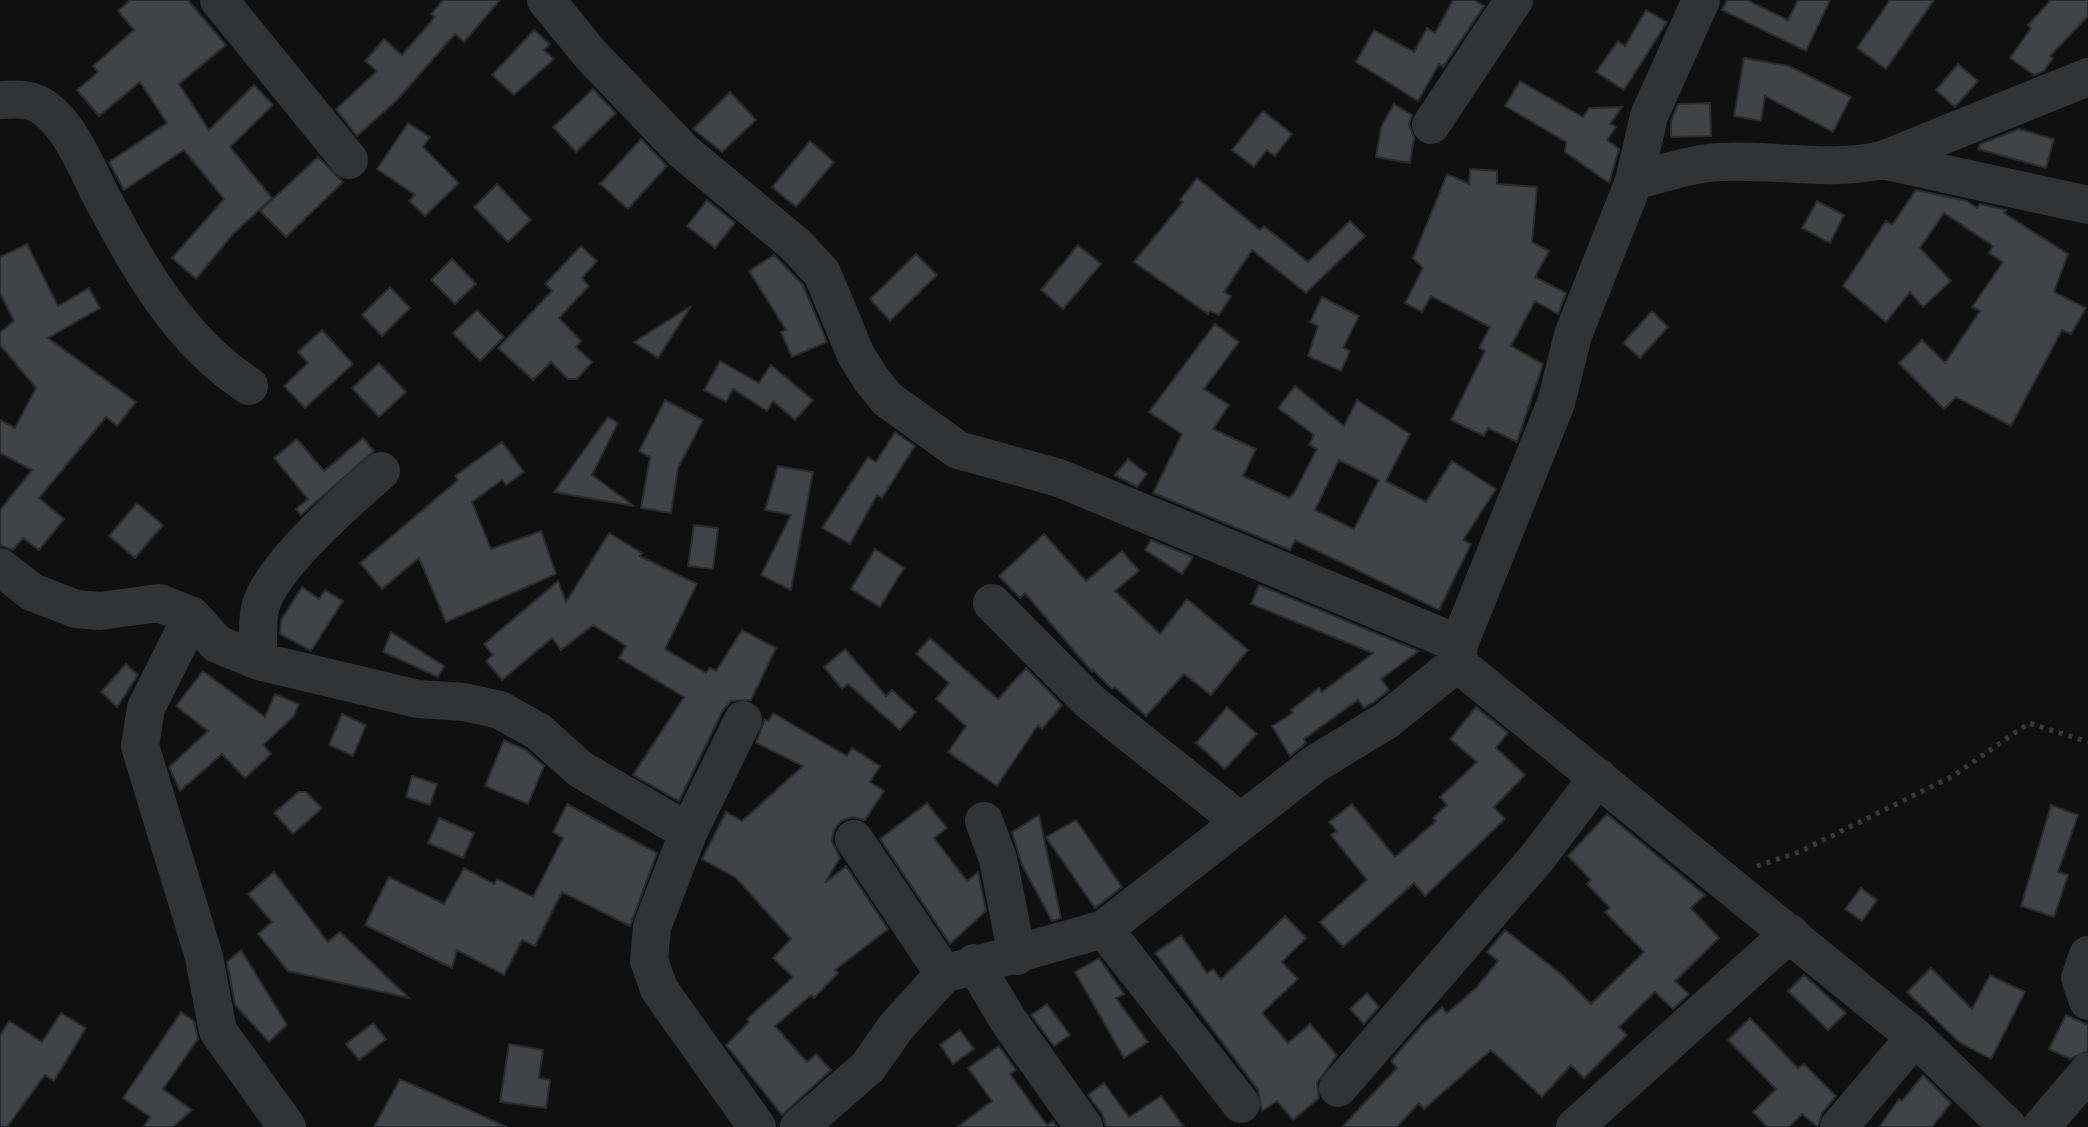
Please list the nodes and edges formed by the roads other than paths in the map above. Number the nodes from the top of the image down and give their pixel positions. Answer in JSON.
{"nodes":[{"id":1,"x":219,"y":0,"type":"edge"},
{"id":2,"x":546,"y":0,"type":"edge"},
{"id":3,"x":1514,"y":0,"type":"edge"},
{"id":4,"x":1701,"y":0,"type":"edge"},
{"id":5,"x":2088,"y":77,"type":"edge"},
{"id":6,"x":0,"y":100,"type":"edge"},
{"id":7,"x":1431,"y":125,"type":"dead end"},
{"id":8,"x":349,"y":160,"type":"dead end"},
{"id":9,"x":1882,"y":160,"type":"junction"},
{"id":10,"x":1634,"y":181,"type":"junction"},
{"id":11,"x":2088,"y":205,"type":"edge"},
{"id":12,"x":249,"y":386,"type":"dead end"},
{"id":13,"x":381,"y":471,"type":"dead end"},
{"id":14,"x":0,"y":567,"type":"edge"},
{"id":15,"x":992,"y":603,"type":"dead end"},
{"id":16,"x":192,"y":616,"type":"junction"},
{"id":17,"x":1458,"y":654,"type":"junction"},
{"id":18,"x":258,"y":661,"type":"junction"},
{"id":19,"x":743,"y":720,"type":"dead end"},
{"id":20,"x":1598,"y":777,"type":"junction"},
{"id":21,"x":984,"y":821,"type":"dead end"},
{"id":22,"x":1241,"y":822,"type":"junction"},
{"id":23,"x":688,"y":833,"type":"junction"},
{"id":24,"x":854,"y":839,"type":"dead end"},
{"id":25,"x":1104,"y":929,"type":"junction"},
{"id":26,"x":1790,"y":933,"type":"junction"},
{"id":27,"x":2088,"y":955,"type":"edge"},
{"id":28,"x":1017,"y":956,"type":"junction"},
{"id":29,"x":959,"y":969,"type":"junction"},
{"id":30,"x":2088,"y":1001,"type":"edge"},
{"id":31,"x":1915,"y":1037,"type":"junction"},
{"id":32,"x":2088,"y":1072,"type":"edge"},
{"id":33,"x":1338,"y":1088,"type":"dead end"},
{"id":34,"x":1241,"y":1104,"type":"dead end"},
{"id":35,"x":287,"y":1127,"type":"edge"},
{"id":36,"x":757,"y":1127,"type":"edge"},
{"id":37,"x":799,"y":1127,"type":"edge"},
{"id":38,"x":1084,"y":1127,"type":"edge"},
{"id":39,"x":1575,"y":1127,"type":"edge"},
{"id":40,"x":1839,"y":1127,"type":"edge"},
{"id":41,"x":2008,"y":1127,"type":"edge"},
{"id":42,"x":2041,"y":1127,"type":"edge"}],
"edges":[{"from":1,"to":8,"type":"street"},
{"from":2,"to":17,"type":"street"},
{"from":3,"to":7,"type":"street"},
{"from":4,"to":10,"type":"street"},
{"from":5,"to":9,"type":"street"},
{"from":6,"to":12,"type":"street"},
{"from":9,"to":10,"type":"street"},
{"from":9,"to":11,"type":"street"},
{"from":10,"to":17,"type":"street"},
{"from":13,"to":18,"type":"street"},
{"from":14,"to":16,"type":"street"},
{"from":15,"to":22,"type":"street"},
{"from":16,"to":18,"type":"street"},
{"from":16,"to":35,"type":"street"},
{"from":17,"to":20,"type":"street"},
{"from":17,"to":22,"type":"street"},
{"from":18,"to":23,"type":"street"},
{"from":19,"to":23,"type":"street"},
{"from":20,"to":26,"type":"street"},
{"from":20,"to":33,"type":"street"},
{"from":21,"to":28,"type":"street"},
{"from":22,"to":25,"type":"street"},
{"from":23,"to":36,"type":"street"},
{"from":24,"to":29,"type":"street"},
{"from":25,"to":28,"type":"street"},
{"from":25,"to":34,"type":"street"},
{"from":26,"to":31,"type":"street"},
{"from":26,"to":39,"type":"street"},
{"from":27,"to":30,"type":"street"},
{"from":28,"to":29,"type":"street"},
{"from":29,"to":37,"type":"street"},
{"from":29,"to":38,"type":"street"},
{"from":31,"to":40,"type":"street"},
{"from":31,"to":41,"type":"street"},
{"from":32,"to":42,"type":"street"}]}
